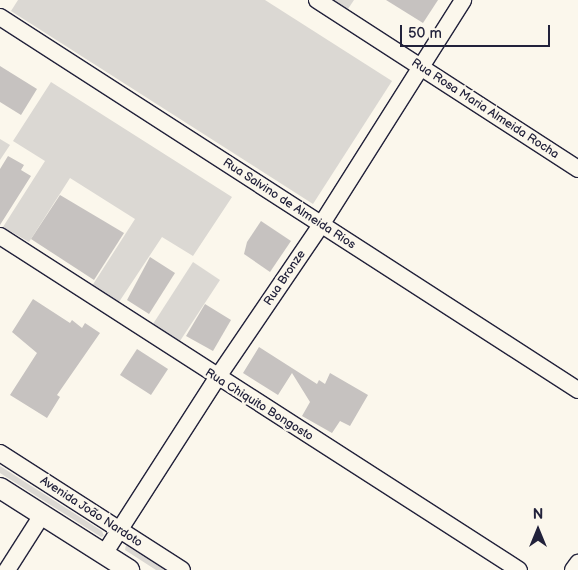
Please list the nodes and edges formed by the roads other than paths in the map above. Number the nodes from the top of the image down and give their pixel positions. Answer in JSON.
{"nodes":[{"id":1,"x":317,"y":0,"type":"edge"},
{"id":2,"x":463,"y":0,"type":"edge"},
{"id":3,"x":0,"y":17,"type":"edge"},
{"id":4,"x":420,"y":66,"type":"junction"},
{"id":5,"x":578,"y":169,"type":"edge"},
{"id":6,"x":321,"y":225,"type":"junction"},
{"id":7,"x":0,"y":236,"type":"edge"},
{"id":8,"x":217,"y":378,"type":"junction"},
{"id":9,"x":578,"y":390,"type":"edge"},
{"id":10,"x":0,"y":453,"type":"edge"},
{"id":11,"x":0,"y":488,"type":"edge"},
{"id":12,"x":42,"y":515,"type":"junction"},
{"id":13,"x":120,"y":530,"type":"junction"},
{"id":14,"x":104,"y":554,"type":"junction"},
{"id":15,"x":578,"y":563,"type":"edge"},
{"id":16,"x":6,"y":570,"type":"edge"},
{"id":17,"x":129,"y":570,"type":"edge"},
{"id":18,"x":182,"y":570,"type":"edge"},
{"id":19,"x":519,"y":570,"type":"edge"},
{"id":20,"x":574,"y":570,"type":"edge"}],
"edges":[{"from":1,"to":4,"type":"street","name":"Rua Rosa Maria Almeida Rocha"},
{"from":2,"to":4,"type":"street","name":"Rua Bronze"},
{"from":3,"to":6,"type":"street","name":"Rua Salvino de Almeida Rios"},
{"from":4,"to":5,"type":"street","name":"Rua Rosa Maria Almeida Rocha"},
{"from":4,"to":6,"type":"street","name":"Rua Bronze"},
{"from":6,"to":8,"type":"street","name":"Rua Bronze"},
{"from":6,"to":9,"type":"street","name":"Rua Salvino de Almeida Rios"},
{"from":7,"to":8,"type":"street","name":"Rua Chiquito Bongosto"},
{"from":8,"to":13,"type":"street","name":"Rua Bronze"},
{"from":8,"to":19,"type":"street","name":"Rua Chiquito Bongosto"},
{"from":10,"to":13,"type":"street","name":"Avenida João Nardoto"},
{"from":11,"to":12,"type":"street"},
{"from":12,"to":14,"type":"street"},
{"from":12,"to":16,"type":"street"},
{"from":13,"to":14,"type":"street","name":"Rua Bronze"},
{"from":13,"to":18,"type":"street","name":"Avenida João Nardoto"},
{"from":14,"to":17,"type":"street"},
{"from":15,"to":20,"type":"street"}]}
